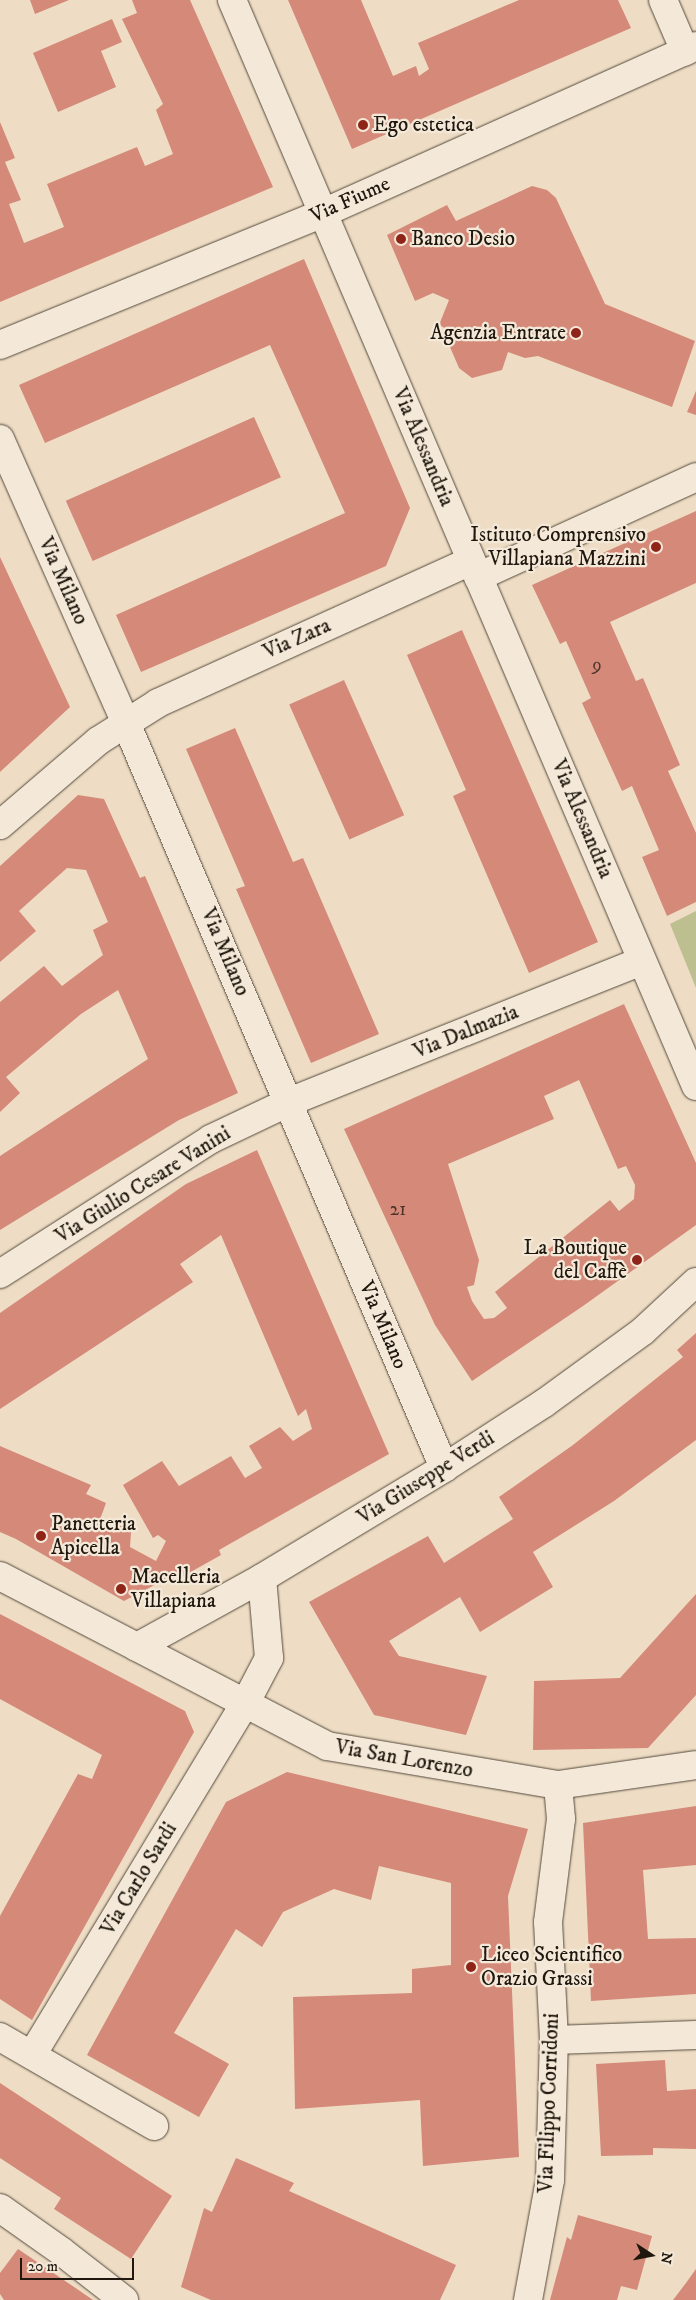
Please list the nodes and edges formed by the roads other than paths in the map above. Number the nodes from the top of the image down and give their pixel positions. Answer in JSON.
{"nodes":[{"id":1,"x":232,"y":0,"type":"edge"},
{"id":2,"x":663,"y":0,"type":"edge"},
{"id":3,"x":691,"y":49,"type":"edge"},
{"id":4,"x":323,"y":213,"type":"junction"},
{"id":5,"x":0,"y":345,"type":"edge"},
{"id":6,"x":0,"y":439,"type":"edge"},
{"id":7,"x":696,"y":477,"type":"edge"},
{"id":8,"x":475,"y":569,"type":"junction"},
{"id":9,"x":126,"y":722,"type":"junction"},
{"id":10,"x":0,"y":825,"type":"edge"},
{"id":11,"x":642,"y":961,"type":"junction"},
{"id":12,"x":696,"y":1086,"type":"edge"},
{"id":13,"x":289,"y":1102,"type":"junction"},
{"id":14,"x":0,"y":1274,"type":"edge"},
{"id":15,"x":696,"y":1282,"type":"edge"},
{"id":16,"x":444,"y":1468,"type":"junction"},
{"id":17,"x":0,"y":1576,"type":"edge"},
{"id":18,"x":262,"y":1578,"type":"junction"},
{"id":19,"x":137,"y":1647,"type":"junction"},
{"id":20,"x":246,"y":1702,"type":"junction"},
{"id":21,"x":696,"y":1765,"type":"edge"},
{"id":22,"x":558,"y":1785,"type":"junction"},
{"id":23,"x":696,"y":2035,"type":"edge"},
{"id":24,"x":0,"y":2037,"type":"edge"},
{"id":25,"x":554,"y":2040,"type":"junction"},
{"id":26,"x":32,"y":2055,"type":"junction"},
{"id":27,"x":154,"y":2126,"type":"dead end"},
{"id":28,"x":0,"y":2208,"type":"edge"},
{"id":29,"x":124,"y":2300,"type":"edge"},
{"id":30,"x":528,"y":2300,"type":"edge"}],
"edges":[{"from":1,"to":4,"type":"street","name":"Via Alessandria"},
{"from":2,"to":3,"type":"street"},
{"from":3,"to":4,"type":"street","name":"Via Fiume"},
{"from":4,"to":5,"type":"street","name":"Via Fiume"},
{"from":4,"to":8,"type":"street","name":"Via Alessandria"},
{"from":6,"to":9,"type":"street","name":"Via Milano"},
{"from":7,"to":8,"type":"street","name":"Via Zara"},
{"from":8,"to":9,"type":"street","name":"Via Zara"},
{"from":8,"to":11,"type":"street","name":"Via Alessandria"},
{"from":9,"to":10,"type":"street","name":"Via Zara"},
{"from":9,"to":13,"type":"street","name":"Via Milano"},
{"from":11,"to":12,"type":"street","name":"Via Alessandria"},
{"from":11,"to":13,"type":"street","name":"Via Dalmazia"},
{"from":13,"to":14,"type":"street","name":"Via Giulio Cesare Vanini"},
{"from":13,"to":16,"type":"street","name":"Via Milano"},
{"from":15,"to":16,"type":"street","name":"Via Giuseppe Verdi"},
{"from":16,"to":18,"type":"street","name":"Via Giuseppe Verdi"},
{"from":17,"to":19,"type":"street","name":"Via San Lorenzo"},
{"from":18,"to":19,"type":"street","name":"Via Giuseppe Verdi"},
{"from":18,"to":20,"type":"street","name":"Via Carlo Sardi"},
{"from":19,"to":20,"type":"street","name":"Via San Lorenzo"},
{"from":20,"to":22,"type":"street","name":"Via San Lorenzo"},
{"from":20,"to":26,"type":"street","name":"Via Carlo Sardi"},
{"from":21,"to":22,"type":"street","name":"Via San Lorenzo"},
{"from":22,"to":25,"type":"street","name":"Via Filippo Corridoni"},
{"from":23,"to":25,"type":"street"},
{"from":24,"to":26,"type":"street"},
{"from":25,"to":30,"type":"street","name":"Via Filippo Corridoni"},
{"from":26,"to":27,"type":"street"},
{"from":28,"to":29,"type":"street"}]}
